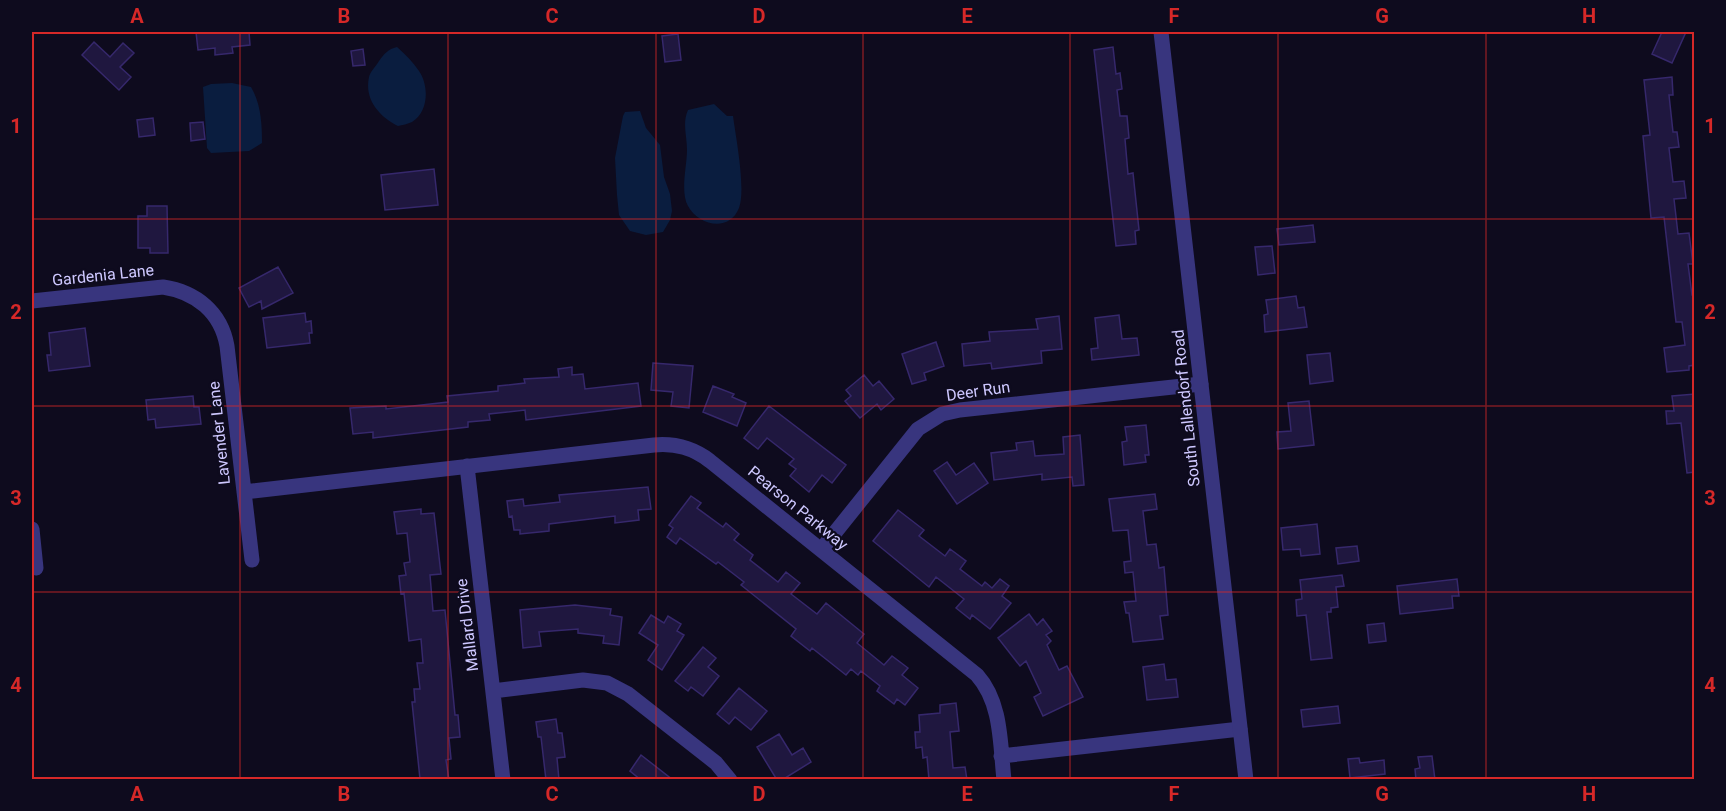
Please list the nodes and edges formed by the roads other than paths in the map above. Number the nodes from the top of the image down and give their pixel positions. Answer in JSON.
{"nodes":[{"id":1,"x":1161,"y":32,"type":"edge"},
{"id":2,"x":32,"y":301,"type":"edge"},
{"id":3,"x":208,"y":307,"type":"joint"},
{"id":4,"x":1201,"y":384,"type":"junction"},
{"id":5,"x":467,"y":466,"type":"junction"},
{"id":6,"x":244,"y":492,"type":"junction"},
{"id":7,"x":32,"y":529,"type":"edge"},
{"id":8,"x":821,"y":550,"type":"junction"},
{"id":9,"x":252,"y":560,"type":"dead end"},
{"id":10,"x":36,"y":568,"type":"dead end"},
{"id":11,"x":493,"y":690,"type":"junction"},
{"id":12,"x":1240,"y":729,"type":"junction"},
{"id":13,"x":1001,"y":756,"type":"junction"},
{"id":14,"x":503,"y":780,"type":"edge"},
{"id":15,"x":730,"y":780,"type":"edge"},
{"id":16,"x":1004,"y":780,"type":"edge"},
{"id":17,"x":1246,"y":780,"type":"edge"}],
"edges":[{"from":1,"to":4,"type":"street","name":"South Lallendorf Road"},
{"from":2,"to":3,"type":"street","name":"Gardenia Lane"},
{"from":3,"to":6,"type":"street","name":"Lavender Lane"},
{"from":4,"to":8,"type":"street","name":"Deer Run"},
{"from":4,"to":12,"type":"street","name":"South Lallendorf Road"},
{"from":5,"to":6,"type":"street","name":"Pearson Parkway"},
{"from":5,"to":8,"type":"street","name":"Pearson Parkway"},
{"from":5,"to":11,"type":"street","name":"Mallard Drive"},
{"from":6,"to":9,"type":"street","name":"Lavender Lane"},
{"from":7,"to":10,"type":"street"},
{"from":8,"to":13,"type":"street","name":"Pearson Parkway"},
{"from":11,"to":14,"type":"street","name":"Mallard Drive"},
{"from":11,"to":15,"type":"street"},
{"from":12,"to":13,"type":"street"},
{"from":12,"to":17,"type":"street","name":"South Lallendorf Road"},
{"from":13,"to":16,"type":"street","name":"Pearson Parkway"}]}
